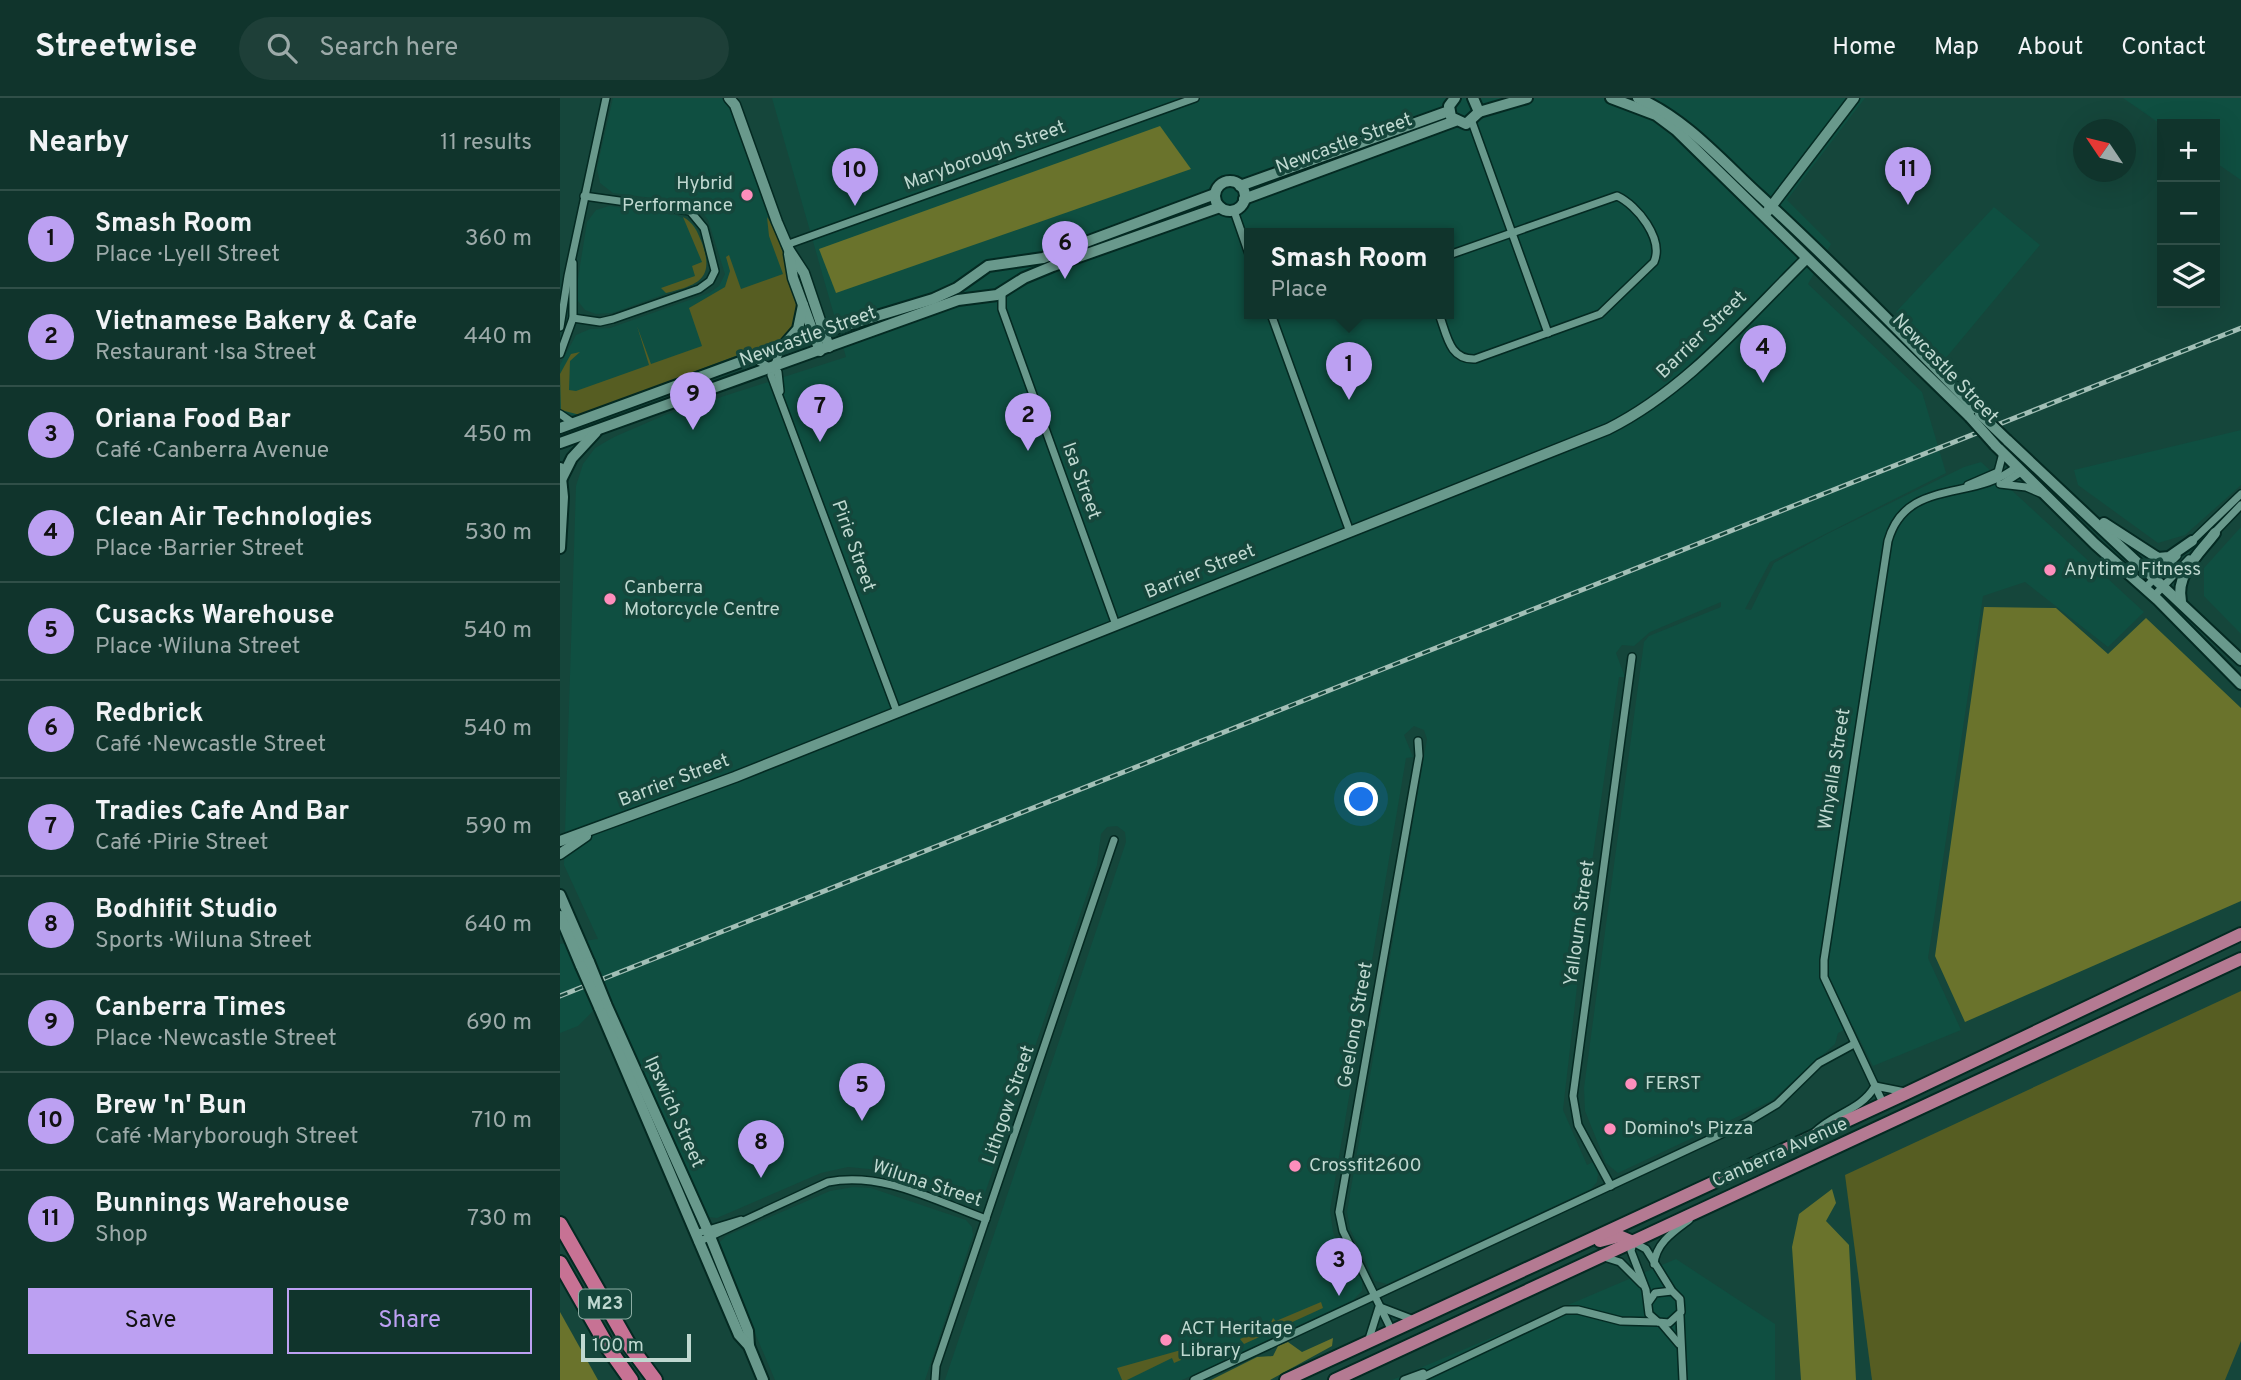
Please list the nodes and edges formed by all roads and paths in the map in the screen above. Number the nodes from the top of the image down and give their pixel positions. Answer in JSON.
{"nodes":[{"id":1,"x":606,"y":98,"type":"edge"},
{"id":2,"x":1195,"y":98,"type":"edge"},
{"id":3,"x":1454,"y":98,"type":"edge"},
{"id":4,"x":1476,"y":98,"type":"edge"},
{"id":5,"x":1527,"y":98,"type":"edge"},
{"id":6,"x":1611,"y":98,"type":"edge"},
{"id":7,"x":1638,"y":98,"type":"edge"},
{"id":8,"x":1854,"y":98,"type":"edge"},
{"id":9,"x":734,"y":100,"type":"edge"},
{"id":10,"x":1449,"y":111,"type":"junction"},
{"id":11,"x":1479,"y":112,"type":"junction"},
{"id":12,"x":1455,"y":121,"type":"junction"},
{"id":13,"x":1472,"y":122,"type":"junction"},
{"id":14,"x":1240,"y":186,"type":"junction"},
{"id":15,"x":1215,"y":194,"type":"junction"},
{"id":16,"x":584,"y":196,"type":"junction"},
{"id":17,"x":1244,"y":199,"type":"junction"},
{"id":18,"x":1772,"y":206,"type":"junction"},
{"id":19,"x":1220,"y":207,"type":"junction"},
{"id":20,"x":1234,"y":211,"type":"junction"},
{"id":21,"x":1763,"y":217,"type":"junction"},
{"id":22,"x":1787,"y":221,"type":"junction"},
{"id":23,"x":1512,"y":233,"type":"junction"},
{"id":24,"x":1244,"y":240,"type":"edge"},
{"id":25,"x":788,"y":247,"type":"junction"},
{"id":26,"x":1454,"y":253,"type":"edge"},
{"id":27,"x":1806,"y":259,"type":"junction"},
{"id":28,"x":573,"y":262,"type":"junction"},
{"id":29,"x":997,"y":266,"type":"junction"},
{"id":30,"x":979,"y":273,"type":"junction"},
{"id":31,"x":996,"y":294,"type":"junction"},
{"id":32,"x":1865,"y":295,"type":"junction"},
{"id":33,"x":803,"y":304,"type":"junction"},
{"id":34,"x":573,"y":318,"type":"junction"},
{"id":35,"x":1273,"y":319,"type":"edge"},
{"id":36,"x":1441,"y":319,"type":"edge"},
{"id":37,"x":560,"y":327,"type":"edge"},
{"id":38,"x":819,"y":333,"type":"junction"},
{"id":39,"x":1548,"y":333,"type":"junction"},
{"id":40,"x":782,"y":347,"type":"junction"},
{"id":41,"x":825,"y":349,"type":"junction"},
{"id":42,"x":560,"y":354,"type":"edge"},
{"id":43,"x":752,"y":358,"type":"junction"},
{"id":44,"x":773,"y":369,"type":"junction"},
{"id":45,"x":560,"y":414,"type":"edge"},
{"id":46,"x":1975,"y":416,"type":"junction"},
{"id":47,"x":574,"y":424,"type":"junction"},
{"id":48,"x":600,"y":428,"type":"junction"},
{"id":49,"x":560,"y":429,"type":"edge"},
{"id":50,"x":560,"y":443,"type":"edge"},
{"id":51,"x":1999,"y":449,"type":"junction"},
{"id":52,"x":2023,"y":466,"type":"junction"},
{"id":53,"x":561,"y":474,"type":"edge"},
{"id":54,"x":2000,"y":484,"type":"junction"},
{"id":55,"x":1982,"y":485,"type":"junction"},
{"id":56,"x":1958,"y":490,"type":"junction"},
{"id":57,"x":2241,"y":494,"type":"edge"},
{"id":58,"x":2044,"y":495,"type":"junction"},
{"id":59,"x":2066,"y":499,"type":"junction"},
{"id":60,"x":2241,"y":505,"type":"edge"},
{"id":61,"x":1350,"y":532,"type":"junction"},
{"id":62,"x":2215,"y":533,"type":"junction"},
{"id":63,"x":2192,"y":541,"type":"junction"},
{"id":64,"x":560,"y":548,"type":"edge"},
{"id":65,"x":2155,"y":577,"type":"junction"},
{"id":66,"x":2164,"y":585,"type":"junction"},
{"id":67,"x":2145,"y":588,"type":"junction"},
{"id":68,"x":2154,"y":596,"type":"junction"},
{"id":69,"x":2181,"y":601,"type":"junction"},
{"id":70,"x":1116,"y":625,"type":"junction"},
{"id":71,"x":1632,"y":657,"type":"dead end"},
{"id":72,"x":2241,"y":660,"type":"edge"},
{"id":73,"x":2241,"y":684,"type":"edge"},
{"id":74,"x":897,"y":712,"type":"junction"},
{"id":75,"x":1418,"y":741,"type":"dead end"},
{"id":76,"x":602,"y":828,"type":"junction"},
{"id":77,"x":560,"y":831,"type":"edge"},
{"id":78,"x":579,"y":834,"type":"junction"},
{"id":79,"x":1114,"y":840,"type":"dead end"},
{"id":80,"x":560,"y":841,"type":"edge"},
{"id":81,"x":560,"y":854,"type":"edge"},
{"id":82,"x":560,"y":895,"type":"edge"},
{"id":83,"x":560,"y":916,"type":"edge"},
{"id":84,"x":2241,"y":933,"type":"edge"},
{"id":85,"x":2241,"y":959,"type":"edge"},
{"id":86,"x":585,"y":964,"type":"junction"},
{"id":87,"x":1854,"y":1044,"type":"junction"},
{"id":88,"x":1875,"y":1086,"type":"junction"},
{"id":89,"x":1906,"y":1093,"type":"junction"},
{"id":90,"x":1884,"y":1104,"type":"junction"},
{"id":91,"x":1914,"y":1113,"type":"junction"},
{"id":92,"x":659,"y":1133,"type":"junction"},
{"id":93,"x":1812,"y":1135,"type":"junction"},
{"id":94,"x":1865,"y":1135,"type":"junction"},
{"id":95,"x":1611,"y":1186,"type":"junction"},
{"id":96,"x":1703,"y":1209,"type":"junction"},
{"id":97,"x":1650,"y":1210,"type":"junction"},
{"id":98,"x":986,"y":1219,"type":"junction"},
{"id":99,"x":560,"y":1224,"type":"edge"},
{"id":100,"x":709,"y":1233,"type":"junction"},
{"id":101,"x":697,"y":1238,"type":"junction"},
{"id":102,"x":1633,"y":1242,"type":"junction"},
{"id":103,"x":1556,"y":1254,"type":"junction"},
{"id":104,"x":1589,"y":1262,"type":"junction"},
{"id":105,"x":560,"y":1263,"type":"edge"},
{"id":106,"x":1654,"y":1265,"type":"junction"},
{"id":107,"x":1646,"y":1290,"type":"junction"},
{"id":108,"x":1672,"y":1291,"type":"junction"},
{"id":109,"x":1374,"y":1295,"type":"junction"},
{"id":110,"x":1379,"y":1306,"type":"junction"},
{"id":111,"x":1648,"y":1306,"type":"junction"},
{"id":112,"x":1681,"y":1312,"type":"junction"},
{"id":113,"x":1415,"y":1321,"type":"junction"},
{"id":114,"x":1621,"y":1321,"type":"junction"},
{"id":115,"x":1659,"y":1323,"type":"junction"},
{"id":116,"x":1392,"y":1331,"type":"junction"},
{"id":117,"x":1425,"y":1339,"type":"junction"},
{"id":118,"x":1368,"y":1342,"type":"junction"},
{"id":119,"x":1680,"y":1344,"type":"junction"},
{"id":120,"x":749,"y":1346,"type":"junction"},
{"id":121,"x":1382,"y":1359,"type":"junction"},
{"id":122,"x":1437,"y":1368,"type":"junction"},
{"id":123,"x":631,"y":1380,"type":"edge"},
{"id":124,"x":655,"y":1380,"type":"edge"},
{"id":125,"x":763,"y":1380,"type":"edge"},
{"id":126,"x":935,"y":1380,"type":"edge"},
{"id":127,"x":1194,"y":1380,"type":"edge"},
{"id":128,"x":1286,"y":1380,"type":"edge"},
{"id":129,"x":1335,"y":1380,"type":"edge"},
{"id":130,"x":1404,"y":1380,"type":"edge"},
{"id":131,"x":1417,"y":1380,"type":"edge"},
{"id":132,"x":1682,"y":1380,"type":"edge"}],
"edges":[{"from":1,"to":16,"type":"street"},
{"from":2,"to":25,"type":"street","name":"Maryborough Street"},
{"from":3,"to":10,"type":"main road"},
{"from":4,"to":11,"type":"main road"},
{"from":5,"to":11,"type":"main road"},
{"from":6,"to":21,"type":"main road","name":"Newcastle Street"},
{"from":7,"to":18,"type":"main road","name":"Newcastle Street"},
{"from":8,"to":18,"type":"street"},
{"from":9,"to":25,"type":"street"},
{"from":10,"to":12,"type":"main road"},
{"from":10,"to":14,"type":"main road","name":"Newcastle Street"},
{"from":11,"to":13,"type":"main road"},
{"from":12,"to":13,"type":"main road"},
{"from":12,"to":17,"type":"main road","name":"Newcastle Street"},
{"from":13,"to":23,"type":"street"},
{"from":14,"to":15,"type":"main road"},
{"from":14,"to":17,"type":"main road"},
{"from":15,"to":19,"type":"main road"},
{"from":15,"to":29,"type":"main road","name":"Newcastle Street"},
{"from":16,"to":28,"type":"street"},
{"from":16,"to":34,"type":"street"},
{"from":17,"to":20,"type":"main road"},
{"from":18,"to":21,"type":"street"},
{"from":18,"to":22,"type":"main road","name":"Newcastle Street"},
{"from":19,"to":20,"type":"main road"},
{"from":19,"to":31,"type":"main road","name":"Newcastle Street"},
{"from":20,"to":24,"type":"street"},
{"from":21,"to":27,"type":"main road","name":"Newcastle Street"},
{"from":22,"to":27,"type":"main road"},
{"from":22,"to":32,"type":"main road","name":"Newcastle Street"},
{"from":23,"to":26,"type":"street"},
{"from":23,"to":39,"type":"street"},
{"from":23,"to":39,"type":"street"},
{"from":25,"to":33,"type":"street"},
{"from":25,"to":38,"type":"street"},
{"from":27,"to":32,"type":"main road"},
{"from":27,"to":46,"type":"main road","name":"Newcastle Street"},
{"from":27,"to":61,"type":"street","name":"Barrier Street"},
{"from":28,"to":34,"type":"street"},
{"from":28,"to":37,"type":"street"},
{"from":29,"to":30,"type":"main road","name":"Newcastle Street"},
{"from":29,"to":31,"type":"main road"},
{"from":30,"to":31,"type":"main road"},
{"from":30,"to":38,"type":"main road","name":"Newcastle Street"},
{"from":31,"to":41,"type":"main road","name":"Newcastle Street"},
{"from":31,"to":70,"type":"street","name":"Isa Street"},
{"from":32,"to":46,"type":"main road","name":"Newcastle Street"},
{"from":33,"to":38,"type":"street"},
{"from":33,"to":40,"type":"main road"},
{"from":34,"to":42,"type":"street"},
{"from":35,"to":61,"type":"street"},
{"from":36,"to":39,"type":"street"},
{"from":38,"to":40,"type":"main road","name":"Newcastle Street"},
{"from":38,"to":41,"type":"street"},
{"from":40,"to":43,"type":"main road","name":"Newcastle Street"},
{"from":40,"to":44,"type":"street"},
{"from":41,"to":44,"type":"main road","name":"Newcastle Street"},
{"from":43,"to":44,"type":"street"},
{"from":43,"to":47,"type":"main road","name":"Newcastle Street"},
{"from":44,"to":48,"type":"main road","name":"Newcastle Street"},
{"from":44,"to":74,"type":"street","name":"Pirie Street"},
{"from":45,"to":47,"type":"street"},
{"from":46,"to":51,"type":"main road","name":"Newcastle Street","bridge":true},
{"from":46,"to":52,"type":"main road","name":"Newcastle Street","bridge":true},
{"from":47,"to":49,"type":"main road","name":"Newcastle Street"},
{"from":48,"to":50,"type":"main road","name":"Newcastle Street"},
{"from":48,"to":53,"type":"main road"},
{"from":51,"to":52,"type":"main road","name":"Newcastle Street"},
{"from":51,"to":56,"type":"street","name":"Whyalla Street"},
{"from":52,"to":54,"type":"street","name":"Whyalla Street"},
{"from":52,"to":55,"type":"street","name":"Whyalla Street"},
{"from":52,"to":58,"type":"main road","name":"Newcastle Street"},
{"from":52,"to":59,"type":"main road","name":"Newcastle Street"},
{"from":53,"to":64,"type":"main road"},
{"from":54,"to":55,"type":"street","name":"Whyalla Street"},
{"from":54,"to":58,"type":"street","name":"Whyalla Street"},
{"from":55,"to":56,"type":"street","name":"Whyalla Street"},
{"from":56,"to":87,"type":"street","name":"Whyalla Street"},
{"from":57,"to":63,"type":"street"},
{"from":58,"to":67,"type":"main road","name":"Newcastle Street"},
{"from":59,"to":63,"type":"main road"},
{"from":59,"to":65,"type":"main road","name":"Newcastle Street"},
{"from":60,"to":62,"type":"street"},
{"from":61,"to":70,"type":"street","name":"Barrier Street"},
{"from":62,"to":66,"type":"street"},
{"from":62,"to":69,"type":"main road"},
{"from":63,"to":65,"type":"street"},
{"from":65,"to":66,"type":"main road","name":"Newcastle Street"},
{"from":65,"to":67,"type":"street"},
{"from":66,"to":68,"type":"street"},
{"from":66,"to":69,"type":"main road","name":"Newcastle Street"},
{"from":67,"to":68,"type":"main road","name":"Newcastle Street"},
{"from":68,"to":73,"type":"main road","name":"Newcastle Street"},
{"from":69,"to":72,"type":"main road","name":"Newcastle Street"},
{"from":70,"to":74,"type":"street","name":"Barrier Street"},
{"from":71,"to":95,"type":"street","name":"Yallourn Street"},
{"from":74,"to":76,"type":"street","name":"Barrier Street"},
{"from":75,"to":109,"type":"street","name":"Geelong Street"},
{"from":76,"to":78,"type":"street","name":"Barrier Street"},
{"from":76,"to":81,"type":"street"},
{"from":77,"to":78,"type":"street"},
{"from":78,"to":80,"type":"street","name":"Barrier Street"},
{"from":79,"to":98,"type":"street","name":"Lithgow Street"},
{"from":82,"to":86,"type":"main road","name":"Ipswich Street"},
{"from":83,"to":86,"type":"main road","name":"Ipswich Street"},
{"from":84,"to":89,"type":"highway","name":"Canberra Avenue"},
{"from":85,"to":91,"type":"highway","name":"Canberra Avenue"},
{"from":86,"to":92,"type":"main road","name":"Ipswich Street","bridge":true},
{"from":87,"to":88,"type":"street","name":"Whyalla Street"},
{"from":87,"to":95,"type":"street"},
{"from":88,"to":89,"type":"street"},
{"from":88,"to":90,"type":"street","name":"Whyalla Street"},
{"from":88,"to":93,"type":"street"},
{"from":89,"to":90,"type":"highway","name":"Canberra Avenue"},
{"from":90,"to":91,"type":"highway"},
{"from":90,"to":93,"type":"highway","name":"Canberra Avenue"},
{"from":90,"to":94,"type":"highway"},
{"from":91,"to":94,"type":"highway","name":"Canberra Avenue"},
{"from":92,"to":100,"type":"main road","name":"Ipswich Street"},
{"from":92,"to":101,"type":"main road","name":"Ipswich Street"},
{"from":93,"to":97,"type":"highway","name":"Canberra Avenue"},
{"from":94,"to":96,"type":"highway","name":"Canberra Avenue"},
{"from":95,"to":109,"type":"street"},
{"from":96,"to":102,"type":"highway","name":"Canberra Avenue"},
{"from":96,"to":106,"type":"street"},
{"from":97,"to":102,"type":"highway"},
{"from":97,"to":103,"type":"highway","name":"Canberra Avenue"},
{"from":98,"to":100,"type":"street","name":"Wiluna Street"},
{"from":98,"to":126,"type":"street","name":"Lithgow Street"},
{"from":99,"to":124,"type":"highway","number":"M23"},
{"from":100,"to":101,"type":"street","name":"Wiluna Street"},
{"from":100,"to":120,"type":"main road","name":"Ipswich Street"},
{"from":101,"to":120,"type":"main road","name":"Ipswich Street"},
{"from":102,"to":103,"type":"highway"},
{"from":102,"to":104,"type":"highway","name":"Canberra Avenue"},
{"from":102,"to":106,"type":"street"},
{"from":102,"to":107,"type":"street"},
{"from":103,"to":113,"type":"highway","name":"Canberra Avenue"},
{"from":104,"to":107,"type":"street"},
{"from":104,"to":117,"type":"highway","name":"Canberra Avenue"},
{"from":105,"to":123,"type":"highway","number":"M23"},
{"from":106,"to":108,"type":"street"},
{"from":107,"to":111,"type":"street"},
{"from":108,"to":111,"type":"street"},
{"from":108,"to":112,"type":"street"},
{"from":109,"to":110,"type":"street","name":"Geelong Street"},
{"from":109,"to":127,"type":"street"},
{"from":110,"to":113,"type":"street"},
{"from":110,"to":116,"type":"street","name":"Geelong Street"},
{"from":110,"to":118,"type":"street"},
{"from":111,"to":114,"type":"street"},
{"from":111,"to":115,"type":"street"},
{"from":112,"to":115,"type":"street"},
{"from":112,"to":119,"type":"street"},
{"from":113,"to":116,"type":"highway","name":"Canberra Avenue"},
{"from":114,"to":115,"type":"street"},
{"from":114,"to":122,"type":"street"},
{"from":115,"to":119,"type":"street"},
{"from":116,"to":117,"type":"highway"},
{"from":116,"to":118,"type":"highway","name":"Canberra Avenue"},
{"from":116,"to":121,"type":"highway"},
{"from":117,"to":121,"type":"highway","name":"Canberra Avenue"},
{"from":118,"to":128,"type":"highway","name":"Canberra Avenue"},
{"from":119,"to":132,"type":"street"},
{"from":120,"to":125,"type":"main road","name":"Ipswich Street"},
{"from":121,"to":129,"type":"highway","name":"Canberra Avenue"},
{"from":122,"to":130,"type":"street"},
{"from":122,"to":131,"type":"street"}]}
